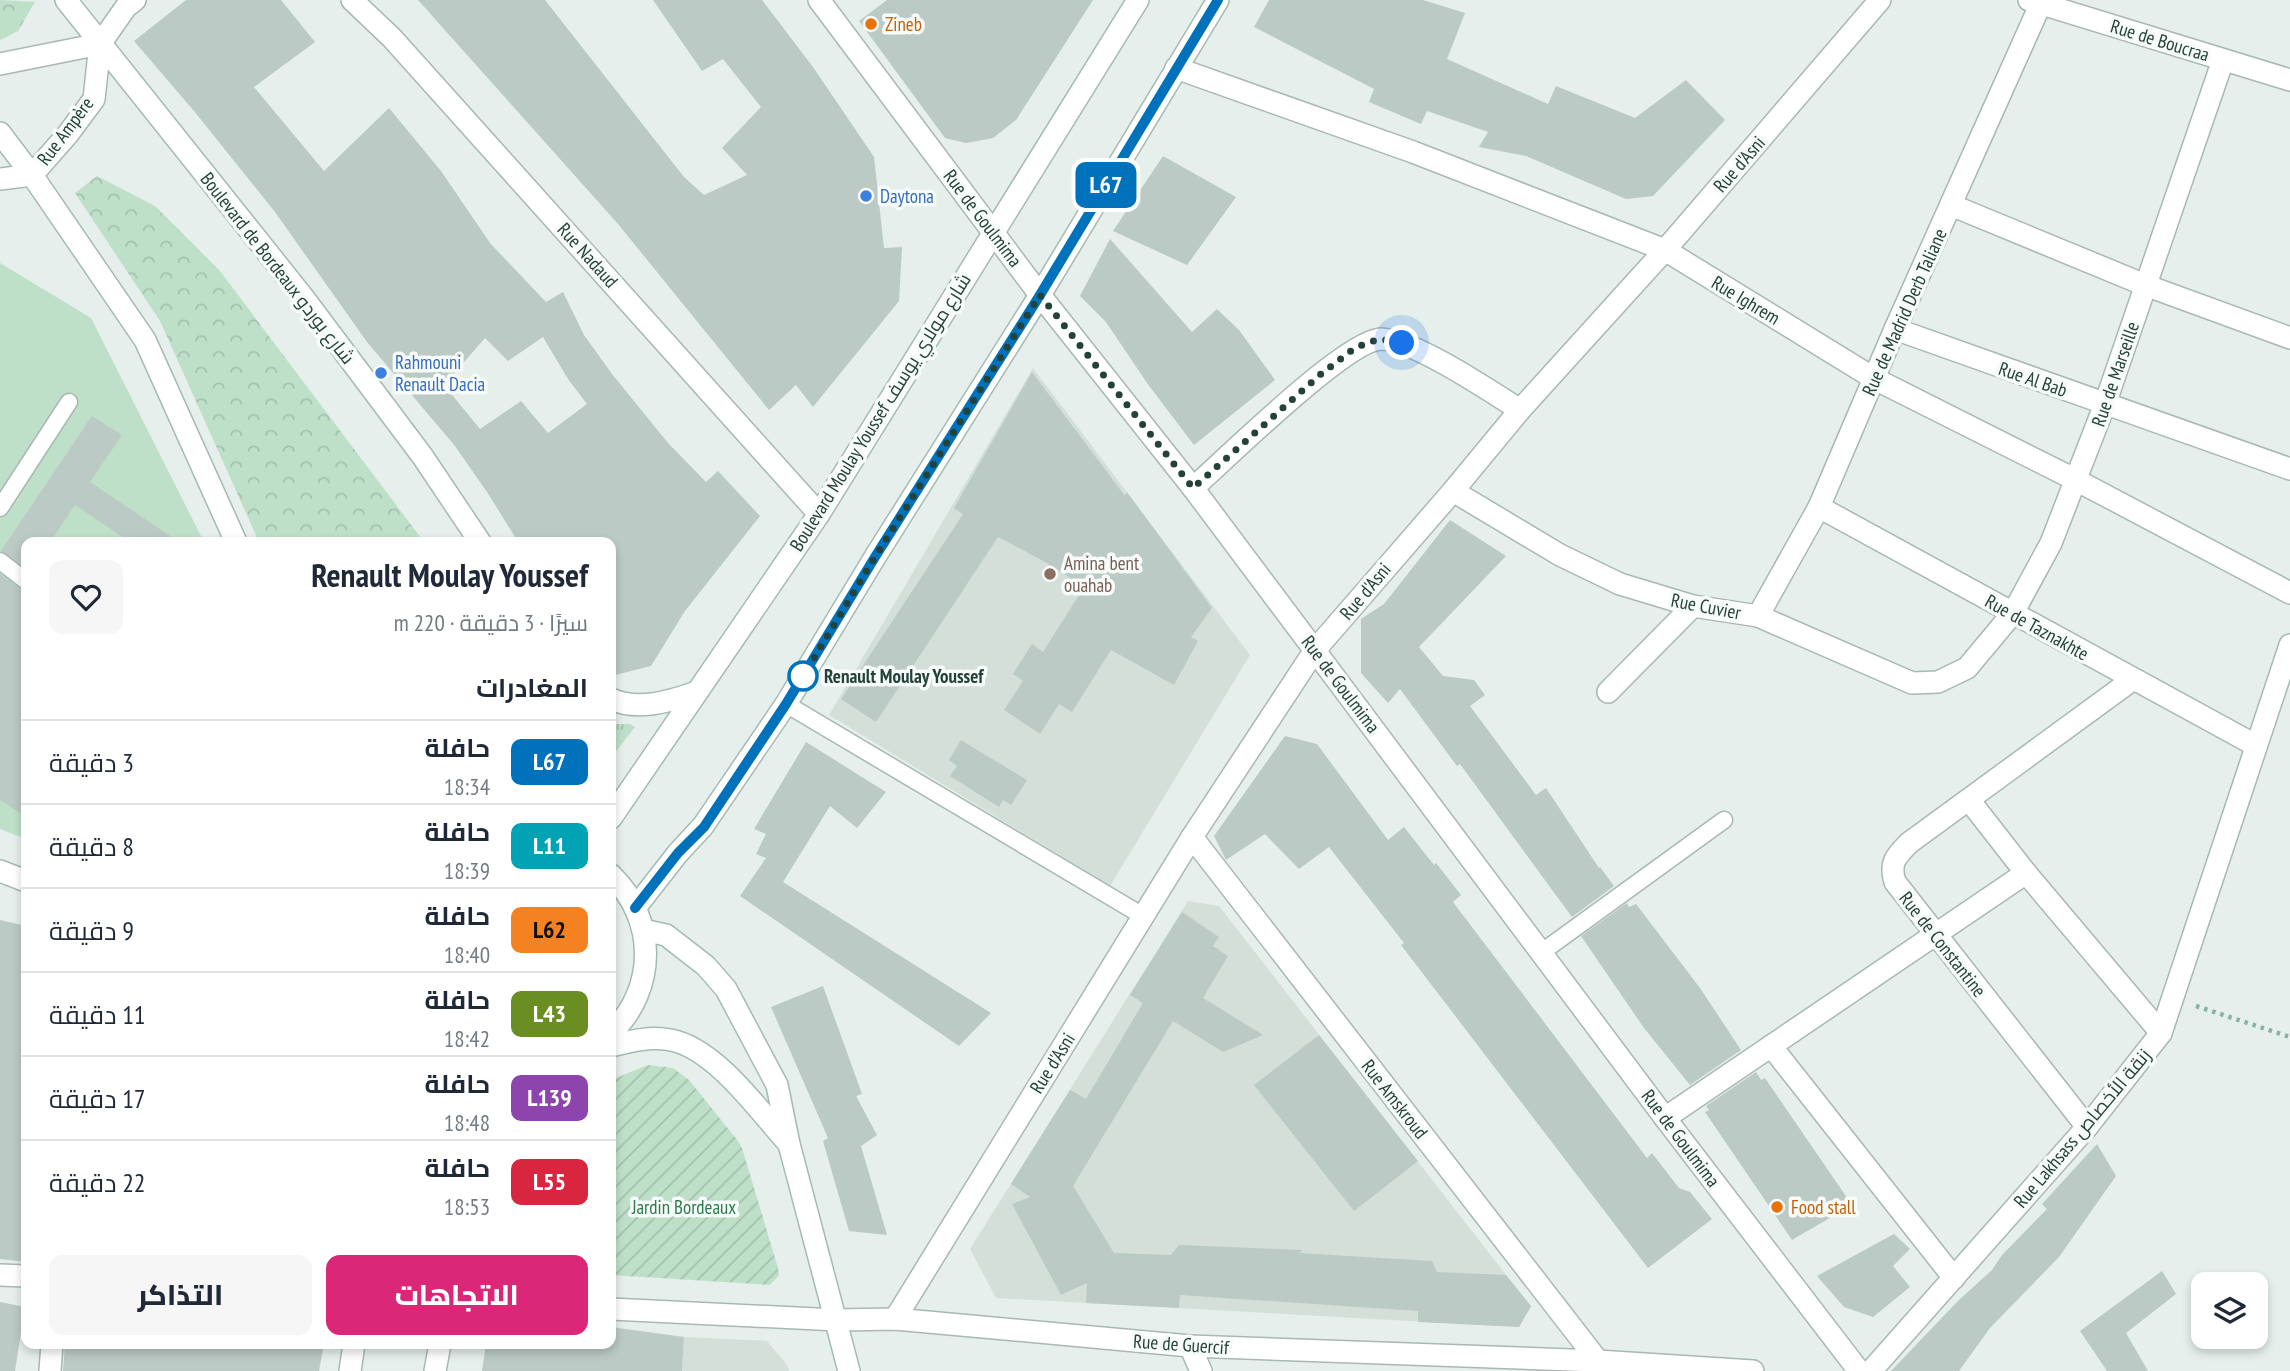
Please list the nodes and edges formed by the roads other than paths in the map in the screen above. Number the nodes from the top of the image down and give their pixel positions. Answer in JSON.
{"nodes":[{"id":1,"x":66,"y":0,"type":"edge"},
{"id":2,"x":135,"y":0,"type":"edge"},
{"id":3,"x":352,"y":0,"type":"edge"},
{"id":4,"x":819,"y":0,"type":"edge"},
{"id":5,"x":1138,"y":0,"type":"edge"},
{"id":6,"x":1218,"y":0,"type":"edge"},
{"id":7,"x":1880,"y":0,"type":"edge"},
{"id":8,"x":2035,"y":2,"type":"edge"},
{"id":9,"x":100,"y":44,"type":"junction"},
{"id":10,"x":2223,"y":60,"type":"junction"},
{"id":11,"x":0,"y":64,"type":"edge"},
{"id":12,"x":1176,"y":68,"type":"junction"},
{"id":13,"x":2290,"y":80,"type":"edge"},
{"id":14,"x":0,"y":132,"type":"edge"},
{"id":15,"x":32,"y":175,"type":"junction"},
{"id":16,"x":0,"y":179,"type":"edge"},
{"id":17,"x":1951,"y":205,"type":"junction"},
{"id":18,"x":993,"y":232,"type":"junction"},
{"id":19,"x":1665,"y":250,"type":"junction"},
{"id":20,"x":2145,"y":285,"type":"junction"},
{"id":21,"x":1040,"y":295,"type":"junction"},
{"id":22,"x":1895,"y":328,"type":"junction"},
{"id":23,"x":2290,"y":338,"type":"edge"},
{"id":24,"x":1875,"y":379,"type":"junction"},
{"id":25,"x":69,"y":402,"type":"dead end"},
{"id":26,"x":2105,"y":404,"type":"junction"},
{"id":27,"x":1520,"y":410,"type":"junction"},
{"id":28,"x":2290,"y":469,"type":"edge"},
{"id":29,"x":2076,"y":480,"type":"junction"},
{"id":30,"x":1193,"y":488,"type":"junction"},
{"id":31,"x":1453,"y":491,"type":"junction"},
{"id":32,"x":1819,"y":507,"type":"junction"},
{"id":33,"x":0,"y":508,"type":"edge"},
{"id":34,"x":819,"y":514,"type":"junction"},
{"id":35,"x":234,"y":537,"type":"edge"},
{"id":36,"x":477,"y":537,"type":"edge"},
{"id":37,"x":0,"y":561,"type":"edge"},
{"id":38,"x":21,"y":577,"type":"edge"},
{"id":39,"x":2290,"y":593,"type":"edge"},
{"id":40,"x":1693,"y":606,"type":"junction"},
{"id":41,"x":2013,"y":613,"type":"junction"},
{"id":42,"x":1758,"y":616,"type":"junction"},
{"id":43,"x":2290,"y":645,"type":"edge"},
{"id":44,"x":1315,"y":650,"type":"junction"},
{"id":45,"x":1968,"y":668,"type":"joint"},
{"id":46,"x":2132,"y":680,"type":"junction"},
{"id":47,"x":1608,"y":692,"type":"dead end"},
{"id":48,"x":694,"y":694,"type":"junction"},
{"id":49,"x":616,"y":700,"type":"edge"},
{"id":50,"x":786,"y":704,"type":"junction"},
{"id":51,"x":2255,"y":745,"type":"junction"},
{"id":52,"x":1969,"y":800,"type":"junction"},
{"id":53,"x":616,"y":811,"type":"edge"},
{"id":54,"x":1724,"y":820,"type":"dead end"},
{"id":55,"x":1192,"y":837,"type":"junction"},
{"id":56,"x":0,"y":871,"type":"edge"},
{"id":57,"x":2026,"y":873,"type":"junction"},
{"id":58,"x":21,"y":879,"type":"edge"},
{"id":59,"x":616,"y":881,"type":"edge"},
{"id":60,"x":635,"y":908,"type":"junction"},
{"id":61,"x":1143,"y":916,"type":"junction"},
{"id":62,"x":643,"y":930,"type":"junction"},
{"id":63,"x":1935,"y":935,"type":"junction"},
{"id":64,"x":1542,"y":952,"type":"junction"},
{"id":65,"x":616,"y":1028,"type":"edge"},
{"id":66,"x":2161,"y":1033,"type":"junction"},
{"id":67,"x":616,"y":1044,"type":"edge"},
{"id":68,"x":1772,"y":1046,"type":"junction"},
{"id":69,"x":1665,"y":1118,"type":"junction"},
{"id":70,"x":2087,"y":1127,"type":"junction"},
{"id":71,"x":789,"y":1144,"type":"junction"},
{"id":72,"x":0,"y":1275,"type":"edge"},
{"id":73,"x":21,"y":1276,"type":"edge"},
{"id":74,"x":1954,"y":1278,"type":"junction"},
{"id":75,"x":616,"y":1309,"type":"edge"},
{"id":76,"x":895,"y":1319,"type":"junction"},
{"id":77,"x":837,"y":1320,"type":"junction"},
{"id":78,"x":1190,"y":1346,"type":"junction"},
{"id":79,"x":52,"y":1349,"type":"edge"},
{"id":80,"x":353,"y":1349,"type":"edge"},
{"id":81,"x":439,"y":1349,"type":"edge"},
{"id":82,"x":1598,"y":1361,"type":"junction"},
{"id":83,"x":50,"y":1371,"type":"edge"},
{"id":84,"x":350,"y":1371,"type":"edge"},
{"id":85,"x":435,"y":1371,"type":"edge"},
{"id":86,"x":849,"y":1371,"type":"edge"},
{"id":87,"x":1202,"y":1371,"type":"edge"},
{"id":88,"x":1753,"y":1371,"type":"edge"},
{"id":89,"x":1859,"y":1371,"type":"edge"},
{"id":90,"x":1871,"y":1371,"type":"edge"}],
"edges":[{"from":1,"to":9,"type":"street","name":"Boulevard de Bordeaux شارع بوردو"},
{"from":2,"to":9,"type":"street","name":"Rue Ampère"},
{"from":3,"to":34,"type":"street","name":"Rue Nadaud"},
{"from":4,"to":18,"type":"street","name":"Rue de Goulmima"},
{"from":5,"to":18,"type":"street","name":"Boulevard Moulay Youssef شارع مولاي يوسف"},
{"from":6,"to":12,"type":"street"},
{"from":7,"to":19,"type":"street","name":"Rue d'Asni"},
{"from":8,"to":10,"type":"street","name":"Rue de Boucraa"},
{"from":8,"to":17,"type":"street","name":"Rue de Madrid Derb Taliane"},
{"from":9,"to":11,"type":"street"},
{"from":9,"to":15,"type":"street","name":"Rue Ampère"},
{"from":9,"to":36,"type":"street","name":"Boulevard de Bordeaux شارع بوردو"},
{"from":10,"to":13,"type":"street","name":"Rue de Boucraa"},
{"from":10,"to":20,"type":"street","name":"Rue de Marseille"},
{"from":12,"to":19,"type":"street","name":"Rue Ighrem"},
{"from":12,"to":21,"type":"street"},
{"from":14,"to":15,"type":"street"},
{"from":15,"to":16,"type":"street"},
{"from":15,"to":35,"type":"street"},
{"from":17,"to":20,"type":"street"},
{"from":17,"to":22,"type":"street","name":"Rue de Madrid Derb Taliane"},
{"from":18,"to":21,"type":"street","name":"Rue de Goulmima"},
{"from":18,"to":34,"type":"street","name":"Boulevard Moulay Youssef شارع مولاي يوسف"},
{"from":19,"to":24,"type":"street","name":"Rue Ighrem"},
{"from":19,"to":27,"type":"street","name":"Rue d'Asni"},
{"from":20,"to":23,"type":"street"},
{"from":20,"to":26,"type":"street","name":"Rue de Marseille"},
{"from":21,"to":30,"type":"street","name":"Rue de Goulmima"},
{"from":21,"to":50,"type":"street"},
{"from":22,"to":24,"type":"street","name":"Rue de Madrid Derb Taliane"},
{"from":22,"to":26,"type":"street","name":"Rue Al Bab"},
{"from":24,"to":29,"type":"street","name":"Rue Ighrem"},
{"from":24,"to":32,"type":"street","name":"Rue de Madrid Derb Taliane"},
{"from":25,"to":33,"type":"lane"},
{"from":26,"to":28,"type":"street","name":"Rue Al Bab"},
{"from":26,"to":29,"type":"street","name":"Rue de Marseille"},
{"from":27,"to":30,"type":"street"},
{"from":27,"to":31,"type":"street","name":"Rue d'Asni"},
{"from":29,"to":39,"type":"street","name":"Rue Ighrem"},
{"from":29,"to":41,"type":"street","name":"Rue de Marseille"},
{"from":30,"to":44,"type":"street","name":"Rue de Goulmima"},
{"from":31,"to":40,"type":"street","name":"Rue Cuvier"},
{"from":31,"to":44,"type":"street","name":"Rue d'Asni"},
{"from":32,"to":41,"type":"street","name":"Rue de Taznakhte"},
{"from":32,"to":42,"type":"street","name":"Rue de Madrid Derb Taliane"},
{"from":34,"to":48,"type":"street","name":"Boulevard Moulay Youssef شارع مولاي يوسف"},
{"from":37,"to":38,"type":"lane"},
{"from":40,"to":42,"type":"street","name":"Rue Cuvier"},
{"from":40,"to":47,"type":"street"},
{"from":41,"to":45,"type":"street","name":"Rue de Marseille"},
{"from":41,"to":46,"type":"street","name":"Rue de Taznakhte"},
{"from":42,"to":45,"type":"street","name":"Rue Cuvier"},
{"from":43,"to":51,"type":"street","name":"Rue Lakhsass زنقة الأخصاص"},
{"from":44,"to":55,"type":"street","name":"Rue d'Asni"},
{"from":44,"to":64,"type":"street","name":"Rue de Goulmima"},
{"from":46,"to":51,"type":"street","name":"Rue de Taznakhte"},
{"from":46,"to":52,"type":"street","name":"Rue de Constantine"},
{"from":48,"to":49,"type":"street"},
{"from":48,"to":53,"type":"street","name":"Boulevard Moulay Youssef شارع مولاي يوسف"},
{"from":50,"to":60,"type":"street"},
{"from":50,"to":61,"type":"lane"},
{"from":51,"to":66,"type":"street","name":"Rue Lakhsass زنقة الأخصاص"},
{"from":52,"to":57,"type":"street"},
{"from":52,"to":63,"type":"street","name":"Rue de Constantine"},
{"from":54,"to":64,"type":"lane"},
{"from":55,"to":61,"type":"street","name":"Rue d'Asni"},
{"from":55,"to":82,"type":"street","name":"Rue Amskroud"},
{"from":56,"to":58,"type":"street"},
{"from":57,"to":63,"type":"street"},
{"from":57,"to":66,"type":"street"},
{"from":59,"to":60,"type":"street"},
{"from":60,"to":62,"type":"street"},
{"from":61,"to":76,"type":"street","name":"Rue d'Asni"},
{"from":62,"to":65,"type":"street"},
{"from":62,"to":71,"type":"street"},
{"from":63,"to":68,"type":"street"},
{"from":63,"to":70,"type":"street","name":"Rue de Constantine"},
{"from":64,"to":69,"type":"street","name":"Rue de Goulmima"},
{"from":66,"to":70,"type":"street","name":"Rue Lakhsass زنقة الأخصاص"},
{"from":67,"to":71,"type":"street"},
{"from":68,"to":69,"type":"street"},
{"from":68,"to":74,"type":"street"},
{"from":69,"to":89,"type":"street","name":"Rue de Goulmima"},
{"from":70,"to":74,"type":"street","name":"Rue Lakhsass زنقة الأخصاص"},
{"from":71,"to":77,"type":"street"},
{"from":72,"to":73,"type":"street"},
{"from":74,"to":90,"type":"street","name":"Rue Lakhsass زنقة الأخصاص"},
{"from":75,"to":77,"type":"street","name":"Rue de Guercif"},
{"from":76,"to":77,"type":"street","name":"Rue de Guercif"},
{"from":76,"to":78,"type":"street","name":"Rue de Guercif"},
{"from":77,"to":86,"type":"street"},
{"from":78,"to":82,"type":"street","name":"Rue de Guercif"},
{"from":78,"to":87,"type":"street"},
{"from":79,"to":83,"type":"street"},
{"from":80,"to":84,"type":"street"},
{"from":81,"to":85,"type":"street"},
{"from":82,"to":88,"type":"street","name":"Rue de Guercif"}]}
